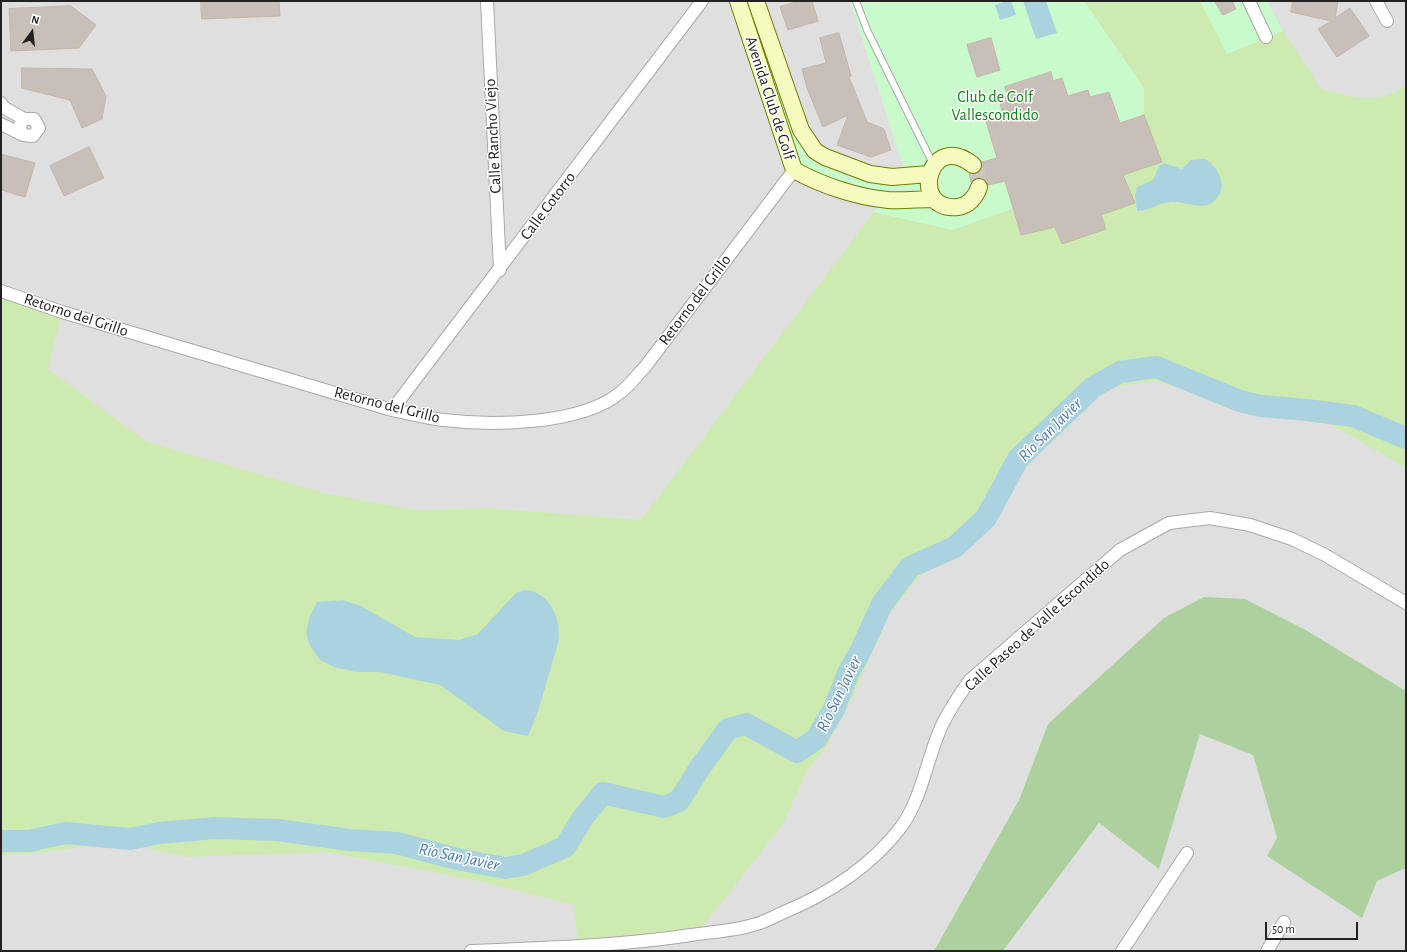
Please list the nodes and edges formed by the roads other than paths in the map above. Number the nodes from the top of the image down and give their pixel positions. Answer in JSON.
{"nodes":[{"id":1,"x":487,"y":1,"type":"edge"},
{"id":2,"x":702,"y":1,"type":"edge"},
{"id":3,"x":738,"y":1,"type":"edge"},
{"id":4,"x":756,"y":1,"type":"edge"},
{"id":5,"x":856,"y":1,"type":"edge"},
{"id":6,"x":1249,"y":1,"type":"edge"},
{"id":7,"x":1376,"y":1,"type":"edge"},
{"id":8,"x":1387,"y":21,"type":"dead end"},
{"id":9,"x":1266,"y":37,"type":"dead end"},
{"id":10,"x":1,"y":103,"type":"edge"},
{"id":11,"x":24,"y":118,"type":"junction"},
{"id":12,"x":1,"y":124,"type":"edge"},
{"id":13,"x":23,"y":136,"type":"junction"},
{"id":14,"x":808,"y":142,"type":"junction"},
{"id":15,"x":825,"y":158,"type":"junction"},
{"id":16,"x":792,"y":163,"type":"junction"},
{"id":17,"x":973,"y":165,"type":"dead end"},
{"id":18,"x":931,"y":170,"type":"junction"},
{"id":19,"x":816,"y":181,"type":"junction"},
{"id":20,"x":979,"y":187,"type":"dead end"},
{"id":21,"x":934,"y":199,"type":"junction"},
{"id":22,"x":500,"y":270,"type":"junction"},
{"id":23,"x":1,"y":291,"type":"edge"},
{"id":24,"x":392,"y":410,"type":"junction"},
{"id":25,"x":1406,"y":603,"type":"edge"},
{"id":26,"x":1187,"y":853,"type":"dead end"},
{"id":27,"x":1284,"y":922,"type":"dead end"},
{"id":28,"x":471,"y":951,"type":"edge"},
{"id":29,"x":1122,"y":951,"type":"edge"},
{"id":30,"x":1267,"y":951,"type":"edge"}],
"edges":[{"from":1,"to":22,"type":"street","name":"Calle Rancho Viejo"},
{"from":2,"to":22,"type":"street","name":"Calle Cotorro"},
{"from":3,"to":16,"type":"street","name":"Avenida Club de Golf"},
{"from":4,"to":14,"type":"street","name":"Avenida Club de Golf"},
{"from":5,"to":18,"type":"lane"},
{"from":6,"to":9,"type":"street"},
{"from":7,"to":8,"type":"street"},
{"from":10,"to":11,"type":"street"},
{"from":11,"to":13,"type":"street"},
{"from":11,"to":13,"type":"street"},
{"from":12,"to":13,"type":"street"},
{"from":14,"to":15,"type":"street","name":"Avenida Club de Golf"},
{"from":14,"to":16,"type":"street"},
{"from":15,"to":18,"type":"street","name":"Avenida Club de Golf"},
{"from":15,"to":19,"type":"street"},
{"from":16,"to":19,"type":"street","name":"Avenida Club de Golf"},
{"from":16,"to":24,"type":"street","name":"Retorno del Grillo"},
{"from":17,"to":18,"type":"street","name":"Avenida Club de Golf"},
{"from":18,"to":21,"type":"street"},
{"from":19,"to":21,"type":"street","name":"Avenida Club de Golf"},
{"from":20,"to":21,"type":"street","name":"Avenida Club de Golf"},
{"from":22,"to":24,"type":"street","name":"Calle Cotorro"},
{"from":23,"to":24,"type":"street","name":"Retorno del Grillo"},
{"from":25,"to":28,"type":"street","name":"Calle Paseo de Valle Escondido"},
{"from":26,"to":29,"type":"street"},
{"from":27,"to":30,"type":"street"}]}
